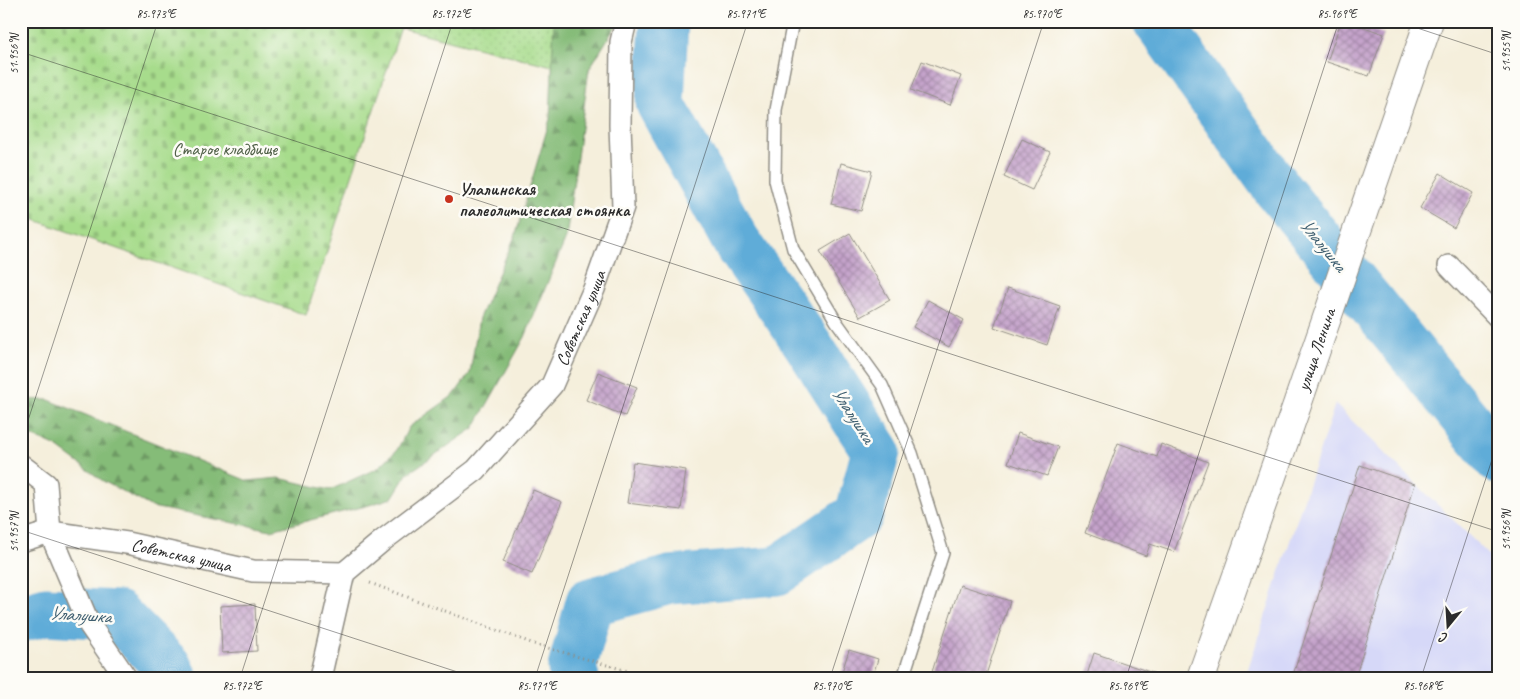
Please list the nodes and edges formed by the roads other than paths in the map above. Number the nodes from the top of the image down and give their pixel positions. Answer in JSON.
{"nodes":[{"id":1,"x":626,"y":21,"type":"edge"},
{"id":2,"x":793,"y":21,"type":"edge"},
{"id":3,"x":1429,"y":21,"type":"edge"},
{"id":4,"x":1449,"y":266,"type":"dead end"},
{"id":5,"x":1499,"y":318,"type":"edge"},
{"id":6,"x":21,"y":465,"type":"edge"},
{"id":7,"x":50,"y":532,"type":"junction"},
{"id":8,"x":21,"y":541,"type":"edge"},
{"id":9,"x":344,"y":573,"type":"junction"},
{"id":10,"x":126,"y":678,"type":"edge"},
{"id":11,"x":320,"y":678,"type":"edge"},
{"id":12,"x":903,"y":678,"type":"edge"},
{"id":13,"x":1201,"y":678,"type":"edge"}],
"edges":[{"from":1,"to":9,"type":"street","name":"Советская улица"},
{"from":2,"to":12,"type":"lane"},
{"from":3,"to":13,"type":"street","name":"улица Ленина"},
{"from":4,"to":5,"type":"street"},
{"from":6,"to":7,"type":"street"},
{"from":7,"to":8,"type":"street","name":"Советская улица"},
{"from":7,"to":9,"type":"street","name":"Советская улица"},
{"from":7,"to":10,"type":"street"},
{"from":9,"to":11,"type":"street"}]}
